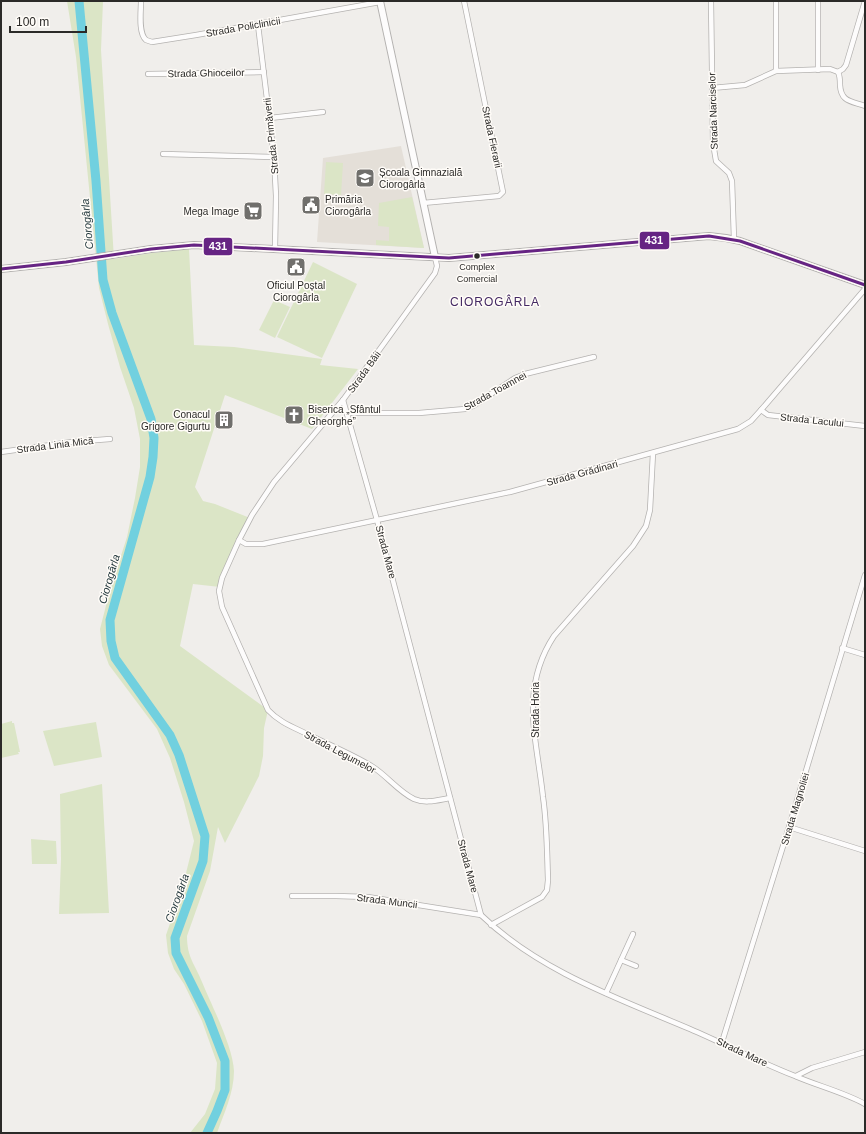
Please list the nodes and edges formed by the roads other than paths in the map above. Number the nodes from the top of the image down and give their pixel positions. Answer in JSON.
{"nodes":[{"id":1,"x":141,"y":1,"type":"edge"},
{"id":2,"x":380,"y":1,"type":"edge"},
{"id":3,"x":464,"y":1,"type":"edge"},
{"id":4,"x":711,"y":1,"type":"edge"},
{"id":5,"x":776,"y":1,"type":"edge"},
{"id":6,"x":818,"y":1,"type":"edge"},
{"id":7,"x":865,"y":1,"type":"edge"},
{"id":8,"x":258,"y":25,"type":"junction"},
{"id":9,"x":818,"y":70,"type":"junction"},
{"id":10,"x":776,"y":71,"type":"junction"},
{"id":11,"x":264,"y":72,"type":"junction"},
{"id":12,"x":838,"y":72,"type":"junction"},
{"id":13,"x":148,"y":74,"type":"dead end"},
{"id":14,"x":712,"y":88,"type":"junction"},
{"id":15,"x":865,"y":106,"type":"edge"},
{"id":16,"x":323,"y":112,"type":"dead end"},
{"id":17,"x":270,"y":118,"type":"junction"},
{"id":18,"x":163,"y":154,"type":"dead end"},
{"id":19,"x":274,"y":157,"type":"junction"},
{"id":20,"x":423,"y":204,"type":"junction"},
{"id":21,"x":734,"y":239,"type":"junction"},
{"id":22,"x":275,"y":249,"type":"junction"},
{"id":23,"x":435,"y":258,"type":"junction"},
{"id":24,"x":1,"y":269,"type":"edge"},
{"id":25,"x":865,"y":285,"type":"edge"},
{"id":26,"x":865,"y":289,"type":"edge"},
{"id":27,"x":594,"y":356,"type":"dead end"},
{"id":28,"x":343,"y":400,"type":"junction"},
{"id":29,"x":762,"y":410,"type":"junction"},
{"id":30,"x":347,"y":413,"type":"junction"},
{"id":31,"x":865,"y":426,"type":"edge"},
{"id":32,"x":110,"y":439,"type":"dead end"},
{"id":33,"x":1,"y":452,"type":"edge"},
{"id":34,"x":653,"y":454,"type":"junction"},
{"id":35,"x":377,"y":520,"type":"junction"},
{"id":36,"x":239,"y":540,"type":"junction"},
{"id":37,"x":865,"y":575,"type":"edge"},
{"id":38,"x":842,"y":648,"type":"junction"},
{"id":39,"x":865,"y":655,"type":"edge"},
{"id":40,"x":273,"y":715,"type":"joint"},
{"id":41,"x":450,"y":798,"type":"junction"},
{"id":42,"x":790,"y":827,"type":"junction"},
{"id":43,"x":865,"y":851,"type":"edge"},
{"id":44,"x":292,"y":896,"type":"dead end"},
{"id":45,"x":481,"y":915,"type":"junction"},
{"id":46,"x":491,"y":925,"type":"junction"},
{"id":47,"x":632,"y":934,"type":"dead end"},
{"id":48,"x":621,"y":960,"type":"junction"},
{"id":49,"x":636,"y":966,"type":"dead end"},
{"id":50,"x":606,"y":993,"type":"junction"},
{"id":51,"x":722,"y":1042,"type":"junction"},
{"id":52,"x":865,"y":1052,"type":"edge"},
{"id":53,"x":796,"y":1076,"type":"junction"},
{"id":54,"x":865,"y":1104,"type":"edge"}],
"edges":[{"from":1,"to":8,"type":"street","name":"Strada Policlinicii"},
{"from":2,"to":8,"type":"street","name":"Strada Policlinicii"},
{"from":2,"to":20,"type":"main road"},
{"from":3,"to":20,"type":"street","name":"Strada Fierarii"},
{"from":4,"to":14,"type":"street","name":"Strada Narciselor"},
{"from":5,"to":10,"type":"street"},
{"from":6,"to":9,"type":"street"},
{"from":7,"to":12,"type":"street"},
{"from":8,"to":11,"type":"street","name":"Strada Primăverii"},
{"from":9,"to":10,"type":"street"},
{"from":9,"to":12,"type":"street"},
{"from":10,"to":14,"type":"street"},
{"from":11,"to":13,"type":"street","name":"Strada Ghioceilor"},
{"from":11,"to":17,"type":"street","name":"Strada Primăverii"},
{"from":12,"to":15,"type":"street"},
{"from":14,"to":21,"type":"street","name":"Strada Narciselor"},
{"from":16,"to":17,"type":"street"},
{"from":17,"to":19,"type":"street","name":"Strada Primăverii"},
{"from":18,"to":19,"type":"street"},
{"from":19,"to":22,"type":"street","name":"Strada Primăverii"},
{"from":20,"to":23,"type":"main road"},
{"from":21,"to":23,"type":"main road"},
{"from":21,"to":25,"type":"main road"},
{"from":22,"to":23,"type":"main road"},
{"from":22,"to":24,"type":"main road"},
{"from":23,"to":28,"type":"street","name":"Strada Băii"},
{"from":26,"to":29,"type":"street","name":"Strada Grădinari"},
{"from":27,"to":30,"type":"street","name":"Strada Toamnei"},
{"from":28,"to":30,"type":"street","name":"Strada Mare"},
{"from":28,"to":36,"type":"street","name":"Strada Băii"},
{"from":29,"to":31,"type":"street","name":"Strada Lacului"},
{"from":29,"to":34,"type":"street","name":"Strada Grădinari"},
{"from":30,"to":35,"type":"street","name":"Strada Mare"},
{"from":32,"to":33,"type":"street","name":"Strada Linia Mică"},
{"from":34,"to":35,"type":"street","name":"Strada Grădinari"},
{"from":34,"to":46,"type":"street","name":"Strada Horia"},
{"from":35,"to":36,"type":"street","name":"Strada Grădinari"},
{"from":35,"to":41,"type":"street","name":"Strada Mare"},
{"from":36,"to":40,"type":"street","name":"Strada Băii"},
{"from":37,"to":38,"type":"street","name":"Strada Magnoliei"},
{"from":38,"to":39,"type":"street"},
{"from":38,"to":42,"type":"street","name":"Strada Magnoliei"},
{"from":40,"to":41,"type":"street","name":"Strada Legumelor"},
{"from":41,"to":45,"type":"street","name":"Strada Mare"},
{"from":42,"to":43,"type":"street"},
{"from":42,"to":51,"type":"street","name":"Strada Magnoliei"},
{"from":44,"to":45,"type":"street","name":"Strada Muncii"},
{"from":45,"to":46,"type":"street","name":"Strada Mare"},
{"from":46,"to":50,"type":"street","name":"Strada Mare"},
{"from":47,"to":48,"type":"street"},
{"from":48,"to":49,"type":"street"},
{"from":48,"to":50,"type":"street"},
{"from":50,"to":51,"type":"street","name":"Strada Mare"},
{"from":51,"to":53,"type":"street","name":"Strada Mare"},
{"from":52,"to":53,"type":"street"},
{"from":53,"to":54,"type":"street","name":"Strada Mare"}]}
